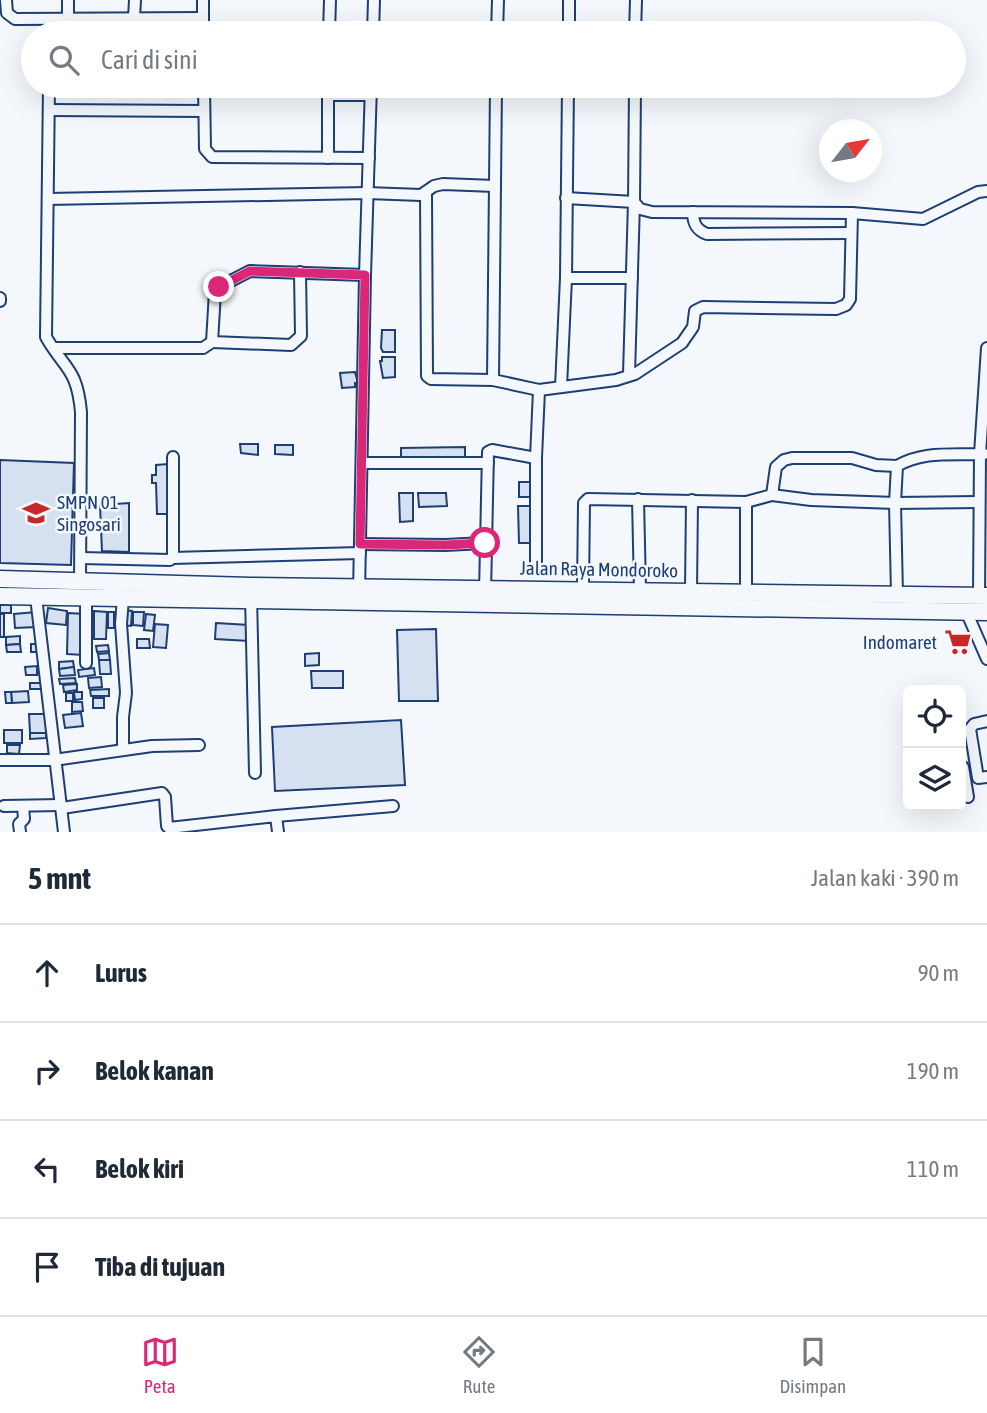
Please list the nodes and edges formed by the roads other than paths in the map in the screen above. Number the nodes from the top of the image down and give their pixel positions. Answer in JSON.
{"nodes":[{"id":1,"x":6,"y":0,"type":"edge"},
{"id":2,"x":68,"y":0,"type":"edge"},
{"id":3,"x":135,"y":0,"type":"edge"},
{"id":4,"x":203,"y":0,"type":"edge"},
{"id":5,"x":330,"y":0,"type":"edge"},
{"id":6,"x":374,"y":0,"type":"edge"},
{"id":7,"x":498,"y":0,"type":"edge"},
{"id":8,"x":569,"y":0,"type":"edge"},
{"id":9,"x":636,"y":0,"type":"edge"},
{"id":10,"x":134,"y":18,"type":"junction"},
{"id":11,"x":203,"y":18,"type":"joint"},
{"id":12,"x":50,"y":19,"type":"joint"},
{"id":13,"x":68,"y":19,"type":"junction"},
{"id":14,"x":329,"y":21,"type":"edge"},
{"id":15,"x":373,"y":21,"type":"edge"},
{"id":16,"x":497,"y":21,"type":"edge"},
{"id":17,"x":569,"y":21,"type":"edge"},
{"id":18,"x":635,"y":21,"type":"edge"},
{"id":19,"x":49,"y":98,"type":"edge"},
{"id":20,"x":204,"y":98,"type":"edge"},
{"id":21,"x":328,"y":98,"type":"edge"},
{"id":22,"x":371,"y":98,"type":"edge"},
{"id":23,"x":496,"y":98,"type":"edge"},
{"id":24,"x":568,"y":98,"type":"edge"},
{"id":25,"x":635,"y":98,"type":"edge"},
{"id":26,"x":49,"y":110,"type":"junction"},
{"id":27,"x":204,"y":111,"type":"junction"},
{"id":28,"x":328,"y":158,"type":"junction"},
{"id":29,"x":369,"y":158,"type":"junction"},
{"id":30,"x":495,"y":186,"type":"junction"},
{"id":31,"x":987,"y":191,"type":"edge"},
{"id":32,"x":426,"y":192,"type":"junction"},
{"id":33,"x":368,"y":193,"type":"junction"},
{"id":34,"x":566,"y":198,"type":"junction"},
{"id":35,"x":48,"y":199,"type":"junction"},
{"id":36,"x":634,"y":202,"type":"junction"},
{"id":37,"x":694,"y":212,"type":"junction"},
{"id":38,"x":852,"y":213,"type":"junction"},
{"id":39,"x":851,"y":233,"type":"junction"},
{"id":40,"x":300,"y":272,"type":"junction"},
{"id":41,"x":365,"y":275,"type":"junction"},
{"id":42,"x":566,"y":278,"type":"junction"},
{"id":43,"x":632,"y":278,"type":"junction"},
{"id":44,"x":212,"y":342,"type":"junction"},
{"id":45,"x":54,"y":348,"type":"junction"},
{"id":46,"x":987,"y":348,"type":"edge"},
{"id":47,"x":629,"y":375,"type":"junction"},
{"id":48,"x":493,"y":380,"type":"junction"},
{"id":49,"x":561,"y":387,"type":"junction"},
{"id":50,"x":539,"y":390,"type":"junction"},
{"id":51,"x":536,"y":453,"type":"junction"},
{"id":52,"x":983,"y":454,"type":"edge"},
{"id":53,"x":173,"y":457,"type":"dead end"},
{"id":54,"x":362,"y":463,"type":"junction"},
{"id":55,"x":488,"y":463,"type":"junction"},
{"id":56,"x":897,"y":466,"type":"junction"},
{"id":57,"x":772,"y":495,"type":"junction"},
{"id":58,"x":638,"y":499,"type":"junction"},
{"id":59,"x":692,"y":500,"type":"junction"},
{"id":60,"x":746,"y":502,"type":"junction"},
{"id":61,"x":979,"y":502,"type":"junction"},
{"id":62,"x":895,"y":503,"type":"junction"},
{"id":63,"x":485,"y":543,"type":"junction"},
{"id":64,"x":360,"y":548,"type":"junction"},
{"id":65,"x":983,"y":550,"type":"edge"},
{"id":66,"x":81,"y":558,"type":"junction"},
{"id":67,"x":172,"y":558,"type":"junction"},
{"id":68,"x":537,"y":564,"type":"dead end"},
{"id":69,"x":0,"y":579,"type":"edge"},
{"id":70,"x":83,"y":590,"type":"junction"},
{"id":71,"x":639,"y":590,"type":"junction"},
{"id":72,"x":691,"y":591,"type":"junction"},
{"id":73,"x":251,"y":594,"type":"junction"},
{"id":74,"x":575,"y":594,"type":"junction"},
{"id":75,"x":359,"y":595,"type":"junction"},
{"id":76,"x":0,"y":596,"type":"edge"},
{"id":77,"x":485,"y":596,"type":"junction"},
{"id":78,"x":983,"y":596,"type":"edge"},
{"id":79,"x":36,"y":597,"type":"junction"},
{"id":80,"x":123,"y":598,"type":"junction"},
{"id":81,"x":746,"y":599,"type":"junction"},
{"id":82,"x":908,"y":599,"type":"junction"},
{"id":83,"x":966,"y":611,"type":"junction"},
{"id":84,"x":987,"y":612,"type":"edge"},
{"id":85,"x":987,"y":659,"type":"edge"},
{"id":86,"x":86,"y":663,"type":"dead end"},
{"id":87,"x":987,"y":721,"type":"edge"},
{"id":88,"x":199,"y":745,"type":"dead end"},
{"id":89,"x":123,"y":750,"type":"junction"},
{"id":90,"x":0,"y":760,"type":"edge"},
{"id":91,"x":54,"y":760,"type":"junction"},
{"id":92,"x":255,"y":773,"type":"dead end"},
{"id":93,"x":982,"y":777,"type":"edge"},
{"id":94,"x":968,"y":797,"type":"dead end"},
{"id":95,"x":4,"y":806,"type":"dead end"},
{"id":96,"x":23,"y":806,"type":"junction"},
{"id":97,"x":393,"y":806,"type":"dead end"},
{"id":98,"x":62,"y":807,"type":"junction"},
{"id":99,"x":276,"y":816,"type":"junction"},
{"id":100,"x":20,"y":832,"type":"edge"},
{"id":101,"x":64,"y":832,"type":"edge"},
{"id":102,"x":278,"y":832,"type":"edge"}],
"edges":[{"from":1,"to":12,"type":"street"},
{"from":2,"to":13,"type":"street"},
{"from":3,"to":10,"type":"street"},
{"from":4,"to":11,"type":"street"},
{"from":5,"to":14,"type":"street"},
{"from":6,"to":15,"type":"street"},
{"from":7,"to":16,"type":"street"},
{"from":8,"to":17,"type":"street"},
{"from":9,"to":18,"type":"street"},
{"from":10,"to":11,"type":"street"},
{"from":10,"to":13,"type":"street"},
{"from":12,"to":13,"type":"street"},
{"from":19,"to":26,"type":"street"},
{"from":20,"to":27,"type":"street"},
{"from":21,"to":28,"type":"street"},
{"from":22,"to":29,"type":"street"},
{"from":23,"to":30,"type":"street"},
{"from":24,"to":34,"type":"street"},
{"from":25,"to":36,"type":"street"},
{"from":26,"to":27,"type":"street"},
{"from":26,"to":35,"type":"street"},
{"from":27,"to":28,"type":"street"},
{"from":28,"to":29,"type":"street"},
{"from":29,"to":33,"type":"street"},
{"from":30,"to":32,"type":"street"},
{"from":30,"to":48,"type":"street"},
{"from":31,"to":38,"type":"street"},
{"from":32,"to":33,"type":"street"},
{"from":32,"to":48,"type":"street"},
{"from":33,"to":35,"type":"street"},
{"from":33,"to":41,"type":"street"},
{"from":34,"to":36,"type":"street"},
{"from":34,"to":42,"type":"street"},
{"from":35,"to":45,"type":"street"},
{"from":36,"to":37,"type":"street"},
{"from":36,"to":43,"type":"street"},
{"from":37,"to":38,"type":"street"},
{"from":37,"to":39,"type":"street"},
{"from":38,"to":39,"type":"street"},
{"from":39,"to":47,"type":"street"},
{"from":40,"to":41,"type":"street"},
{"from":40,"to":44,"type":"street"},
{"from":40,"to":44,"type":"street"},
{"from":41,"to":54,"type":"street"},
{"from":42,"to":43,"type":"street"},
{"from":42,"to":49,"type":"street"},
{"from":43,"to":47,"type":"street"},
{"from":44,"to":45,"type":"street"},
{"from":45,"to":66,"type":"street"},
{"from":46,"to":52,"type":"street"},
{"from":47,"to":49,"type":"street"},
{"from":48,"to":50,"type":"street"},
{"from":49,"to":50,"type":"street"},
{"from":50,"to":51,"type":"street"},
{"from":51,"to":55,"type":"street"},
{"from":51,"to":68,"type":"street"},
{"from":52,"to":56,"type":"street"},
{"from":52,"to":61,"type":"street"},
{"from":53,"to":67,"type":"street"},
{"from":54,"to":55,"type":"street"},
{"from":54,"to":64,"type":"street"},
{"from":55,"to":63,"type":"street"},
{"from":56,"to":57,"type":"street"},
{"from":56,"to":62,"type":"street"},
{"from":57,"to":60,"type":"street"},
{"from":57,"to":62,"type":"street"},
{"from":58,"to":59,"type":"street"},
{"from":58,"to":71,"type":"street"},
{"from":58,"to":74,"type":"street"},
{"from":59,"to":60,"type":"street"},
{"from":59,"to":72,"type":"street"},
{"from":60,"to":81,"type":"street"},
{"from":61,"to":62,"type":"street"},
{"from":61,"to":65,"type":"street"},
{"from":62,"to":82,"type":"street"},
{"from":63,"to":64,"type":"street"},
{"from":63,"to":77,"type":"street"},
{"from":64,"to":67,"type":"street"},
{"from":64,"to":75,"type":"street"},
{"from":65,"to":78,"type":"street"},
{"from":66,"to":67,"type":"street"},
{"from":66,"to":70,"type":"street"},
{"from":69,"to":70,"type":"highway","name":"Jalan Raya Mondoroko"},
{"from":70,"to":73,"type":"highway","name":"Jalan Raya Mondoroko"},
{"from":70,"to":79,"type":"highway","name":"Jalan Raya Mondoroko"},
{"from":70,"to":80,"type":"highway","name":"Jalan Raya Mondoroko"},
{"from":70,"to":86,"type":"street"},
{"from":71,"to":72,"type":"highway","name":"Jalan Raya Mondoroko"},
{"from":71,"to":74,"type":"highway","name":"Jalan Raya Mondoroko"},
{"from":72,"to":81,"type":"highway","name":"Jalan Raya Mondoroko"},
{"from":73,"to":75,"type":"highway","name":"Jalan Raya Mondoroko"},
{"from":73,"to":80,"type":"highway","name":"Jalan Raya Mondoroko"},
{"from":73,"to":92,"type":"street"},
{"from":74,"to":77,"type":"highway","name":"Jalan Raya Mondoroko"},
{"from":74,"to":81,"type":"highway","name":"Jalan Raya Mondoroko"},
{"from":75,"to":77,"type":"highway","name":"Jalan Raya Mondoroko"},
{"from":76,"to":79,"type":"highway","name":"Jalan Raya Mondoroko"},
{"from":78,"to":82,"type":"highway","name":"Jalan Raya Mondoroko"},
{"from":79,"to":91,"type":"street"},
{"from":80,"to":89,"type":"street"},
{"from":81,"to":82,"type":"highway","name":"Jalan Raya Mondoroko"},
{"from":81,"to":82,"type":"highway","name":"Jalan Raya Mondoroko"},
{"from":82,"to":83,"type":"highway","name":"Jalan Raya Mondoroko"},
{"from":83,"to":84,"type":"highway","name":"Jalan Raya Mondoroko"},
{"from":83,"to":85,"type":"street"},
{"from":87,"to":93,"type":"street"},
{"from":88,"to":89,"type":"street"},
{"from":89,"to":91,"type":"street"},
{"from":90,"to":91,"type":"street"},
{"from":91,"to":98,"type":"street"},
{"from":93,"to":94,"type":"street"},
{"from":95,"to":96,"type":"street"},
{"from":96,"to":98,"type":"street"},
{"from":96,"to":100,"type":"street"},
{"from":97,"to":99,"type":"street"},
{"from":98,"to":99,"type":"street"},
{"from":98,"to":101,"type":"street"},
{"from":99,"to":102,"type":"street"}]}
